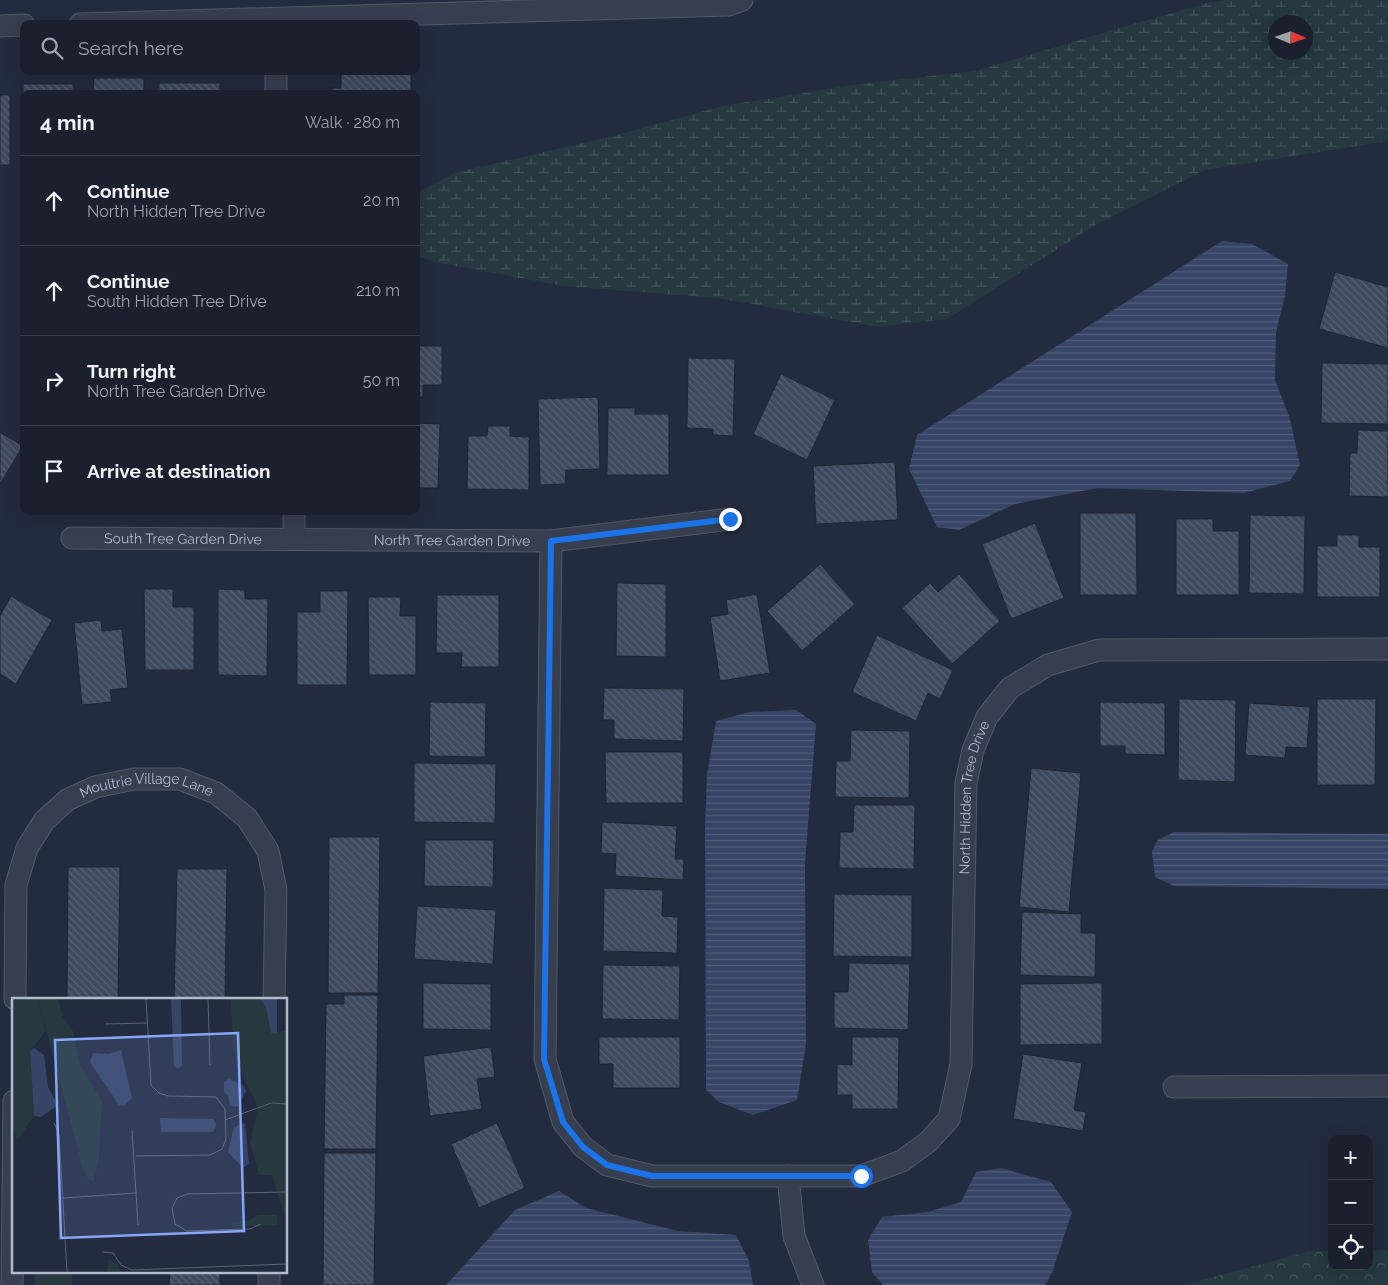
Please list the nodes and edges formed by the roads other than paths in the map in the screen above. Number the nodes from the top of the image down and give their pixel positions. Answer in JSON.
{"nodes":[{"id":1,"x":742,"y":0,"type":"edge"},
{"id":2,"x":304,"y":20,"type":"edge"},
{"id":3,"x":20,"y":25,"type":"edge"},
{"id":4,"x":0,"y":26,"type":"edge"},
{"id":5,"x":276,"y":75,"type":"edge"},
{"id":6,"x":276,"y":90,"type":"edge"},
{"id":7,"x":294,"y":515,"type":"edge"},
{"id":8,"x":730,"y":519,"type":"dead end"},
{"id":9,"x":72,"y":538,"type":"dead end"},
{"id":10,"x":294,"y":539,"type":"junction"},
{"id":11,"x":551,"y":541,"type":"junction"},
{"id":12,"x":1388,"y":649,"type":"edge"},
{"id":13,"x":15,"y":998,"type":"edge"},
{"id":14,"x":274,"y":998,"type":"edge"},
{"id":15,"x":1388,"y":1086,"type":"edge"},
{"id":16,"x":1174,"y":1087,"type":"dead end"},
{"id":17,"x":788,"y":1176,"type":"junction"},
{"id":18,"x":12,"y":1272,"type":"edge"},
{"id":19,"x":269,"y":1272,"type":"edge"},
{"id":20,"x":12,"y":1285,"type":"edge"},
{"id":21,"x":269,"y":1285,"type":"edge"},
{"id":22,"x":813,"y":1285,"type":"edge"}],
"edges":[{"from":1,"to":2,"type":"street"},
{"from":3,"to":4,"type":"street"},
{"from":5,"to":6,"type":"street"},
{"from":7,"to":10,"type":"street"},
{"from":8,"to":11,"type":"street","name":"North Tree Garden Drive"},
{"from":9,"to":10,"type":"street","name":"South Tree Garden Drive"},
{"from":10,"to":11,"type":"street","name":"North Tree Garden Drive"},
{"from":11,"to":17,"type":"street","name":"North Hidden Tree Drive"},
{"from":12,"to":17,"type":"street","name":"North Hidden Tree Drive"},
{"from":13,"to":14,"type":"street","name":"Moultrie Village Lane"},
{"from":15,"to":16,"type":"street"},
{"from":17,"to":22,"type":"street"},
{"from":18,"to":20,"type":"street"},
{"from":19,"to":21,"type":"street"}]}
